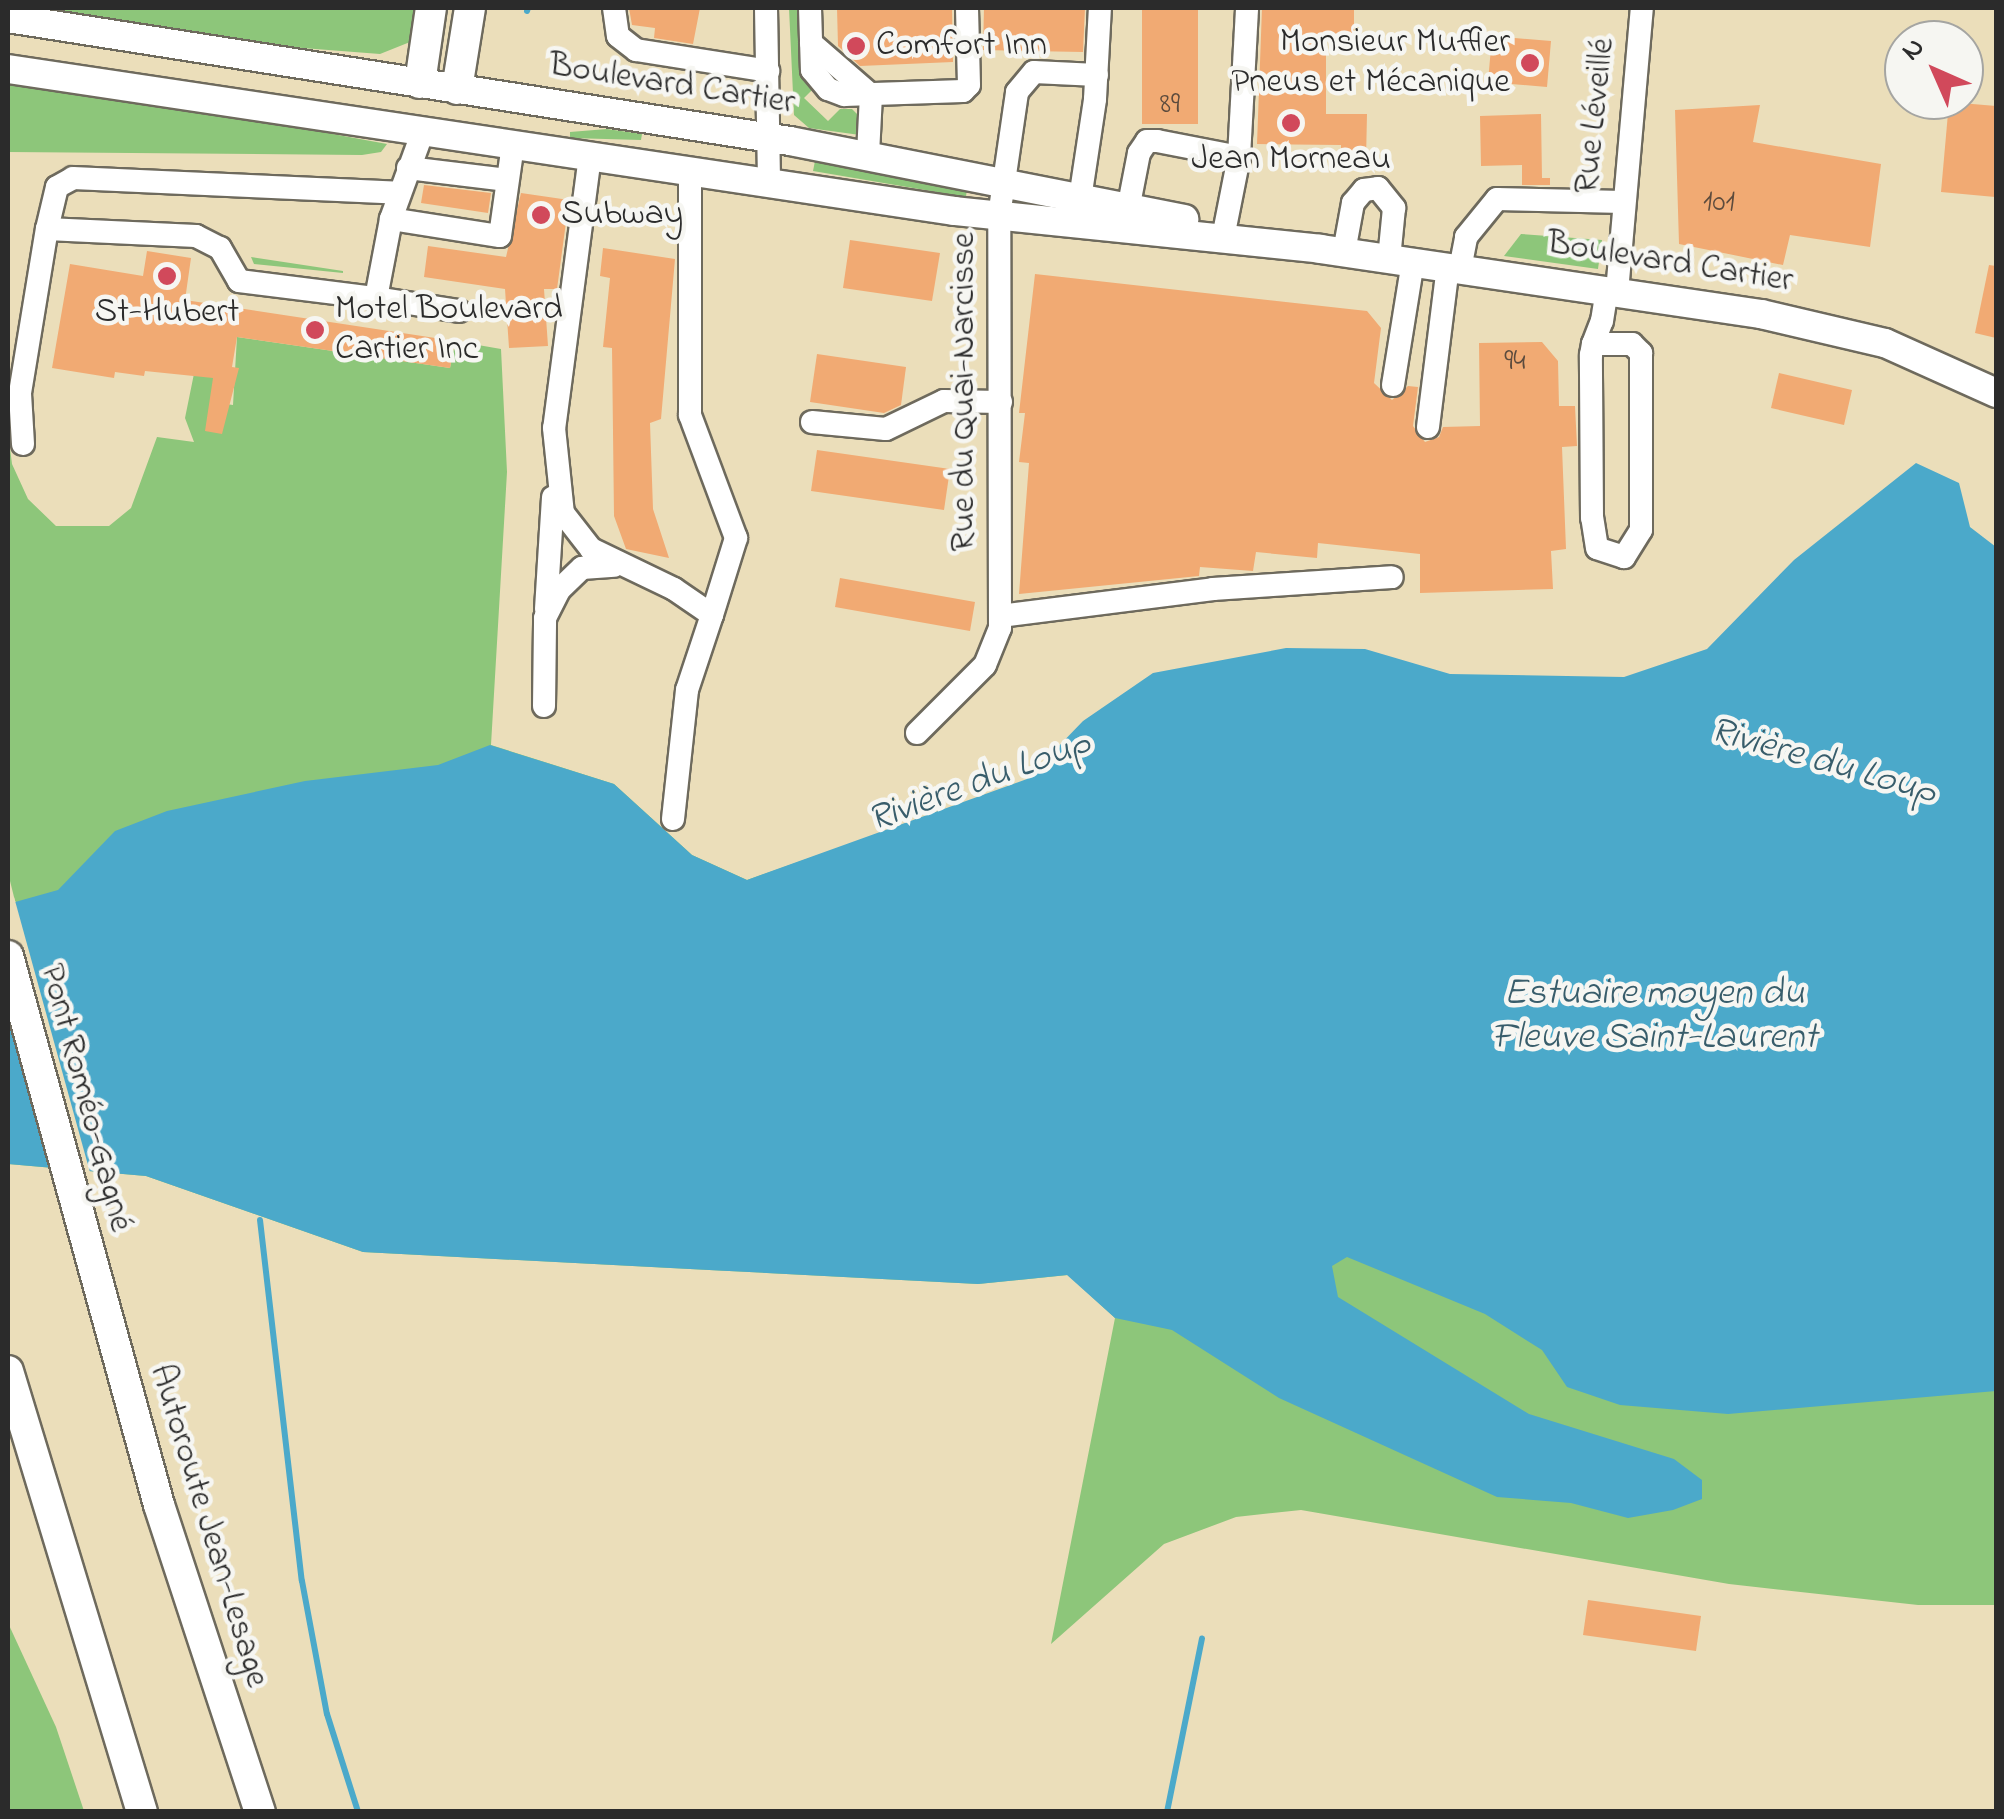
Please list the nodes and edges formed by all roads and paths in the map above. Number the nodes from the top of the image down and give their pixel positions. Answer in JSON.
{"nodes":[{"id":1,"x":431,"y":8,"type":"edge"},
{"id":2,"x":470,"y":8,"type":"edge"},
{"id":3,"x":614,"y":8,"type":"edge"},
{"id":4,"x":766,"y":8,"type":"edge"},
{"id":5,"x":810,"y":8,"type":"edge"},
{"id":6,"x":968,"y":8,"type":"edge"},
{"id":7,"x":1100,"y":8,"type":"edge"},
{"id":8,"x":1247,"y":8,"type":"edge"},
{"id":9,"x":1642,"y":8,"type":"edge"},
{"id":10,"x":8,"y":18,"type":"edge"},
{"id":11,"x":8,"y":69,"type":"edge"},
{"id":12,"x":768,"y":71,"type":"junction"},
{"id":13,"x":1098,"y":74,"type":"junction"},
{"id":14,"x":420,"y":82,"type":"junction"},
{"id":15,"x":457,"y":89,"type":"junction"},
{"id":16,"x":871,"y":95,"type":"junction"},
{"id":17,"x":428,"y":132,"type":"junction"},
{"id":18,"x":769,"y":138,"type":"junction"},
{"id":19,"x":513,"y":144,"type":"junction"},
{"id":20,"x":868,"y":155,"type":"junction"},
{"id":21,"x":590,"y":156,"type":"junction"},
{"id":22,"x":1240,"y":157,"type":"junction"},
{"id":23,"x":408,"y":168,"type":"junction"},
{"id":24,"x":690,"y":171,"type":"junction"},
{"id":25,"x":507,"y":180,"type":"junction"},
{"id":26,"x":1005,"y":181,"type":"junction"},
{"id":27,"x":768,"y":183,"type":"junction"},
{"id":28,"x":398,"y":192,"type":"junction"},
{"id":29,"x":1623,"y":202,"type":"junction"},
{"id":30,"x":1078,"y":210,"type":"junction"},
{"id":31,"x":999,"y":216,"type":"junction"},
{"id":32,"x":1127,"y":218,"type":"junction"},
{"id":33,"x":390,"y":219,"type":"junction"},
{"id":34,"x":47,"y":229,"type":"junction"},
{"id":35,"x":1223,"y":233,"type":"junction"},
{"id":36,"x":1332,"y":250,"type":"junction"},
{"id":37,"x":1401,"y":260,"type":"junction"},
{"id":38,"x":1454,"y":268,"type":"junction"},
{"id":39,"x":1612,"y":291,"type":"junction"},
{"id":40,"x":376,"y":298,"type":"junction"},
{"id":41,"x":459,"y":311,"type":"dead end"},
{"id":42,"x":1593,"y":344,"type":"junction"},
{"id":43,"x":1392,"y":385,"type":"dead end"},
{"id":44,"x":1996,"y":392,"type":"edge"},
{"id":45,"x":1001,"y":402,"type":"junction"},
{"id":46,"x":812,"y":422,"type":"dead end"},
{"id":47,"x":1428,"y":428,"type":"dead end"},
{"id":48,"x":23,"y":444,"type":"dead end"},
{"id":49,"x":554,"y":472,"type":"junction"},
{"id":50,"x":618,"y":566,"type":"junction"},
{"id":51,"x":1392,"y":577,"type":"dead end"},
{"id":52,"x":1001,"y":609,"type":"junction"},
{"id":53,"x":712,"y":615,"type":"junction"},
{"id":54,"x":545,"y":618,"type":"junction"},
{"id":55,"x":544,"y":706,"type":"dead end"},
{"id":56,"x":917,"y":733,"type":"dead end"},
{"id":57,"x":673,"y":819,"type":"dead end"},
{"id":58,"x":8,"y":956,"type":"edge"},
{"id":59,"x":91,"y":1260,"type":"joint"},
{"id":60,"x":8,"y":1371,"type":"edge"},
{"id":61,"x":142,"y":1812,"type":"edge"},
{"id":62,"x":260,"y":1812,"type":"edge"}],
"edges":[{"from":1,"to":14,"type":"highway"},
{"from":2,"to":15,"type":"highway"},
{"from":3,"to":12,"type":"street"},
{"from":4,"to":12,"type":"street"},
{"from":5,"to":16,"type":"street"},
{"from":6,"to":16,"type":"street"},
{"from":7,"to":13,"type":"street"},
{"from":8,"to":22,"type":"street"},
{"from":9,"to":29,"type":"street","name":"Rue Léveillé"},
{"from":10,"to":14,"type":"main road","name":"Boulevard Cartier"},
{"from":11,"to":17,"type":"main road","name":"Boulevard Cartier"},
{"from":12,"to":18,"type":"street"},
{"from":13,"to":26,"type":"street","name":"Rue du Quai-Narcisse"},
{"from":13,"to":30,"type":"street"},
{"from":14,"to":15,"type":"main road","name":"Boulevard Cartier"},
{"from":14,"to":17,"type":"main road"},
{"from":15,"to":17,"type":"main road"},
{"from":15,"to":18,"type":"main road","name":"Boulevard Cartier"},
{"from":16,"to":20,"type":"street"},
{"from":17,"to":19,"type":"main road","name":"Boulevard Cartier"},
{"from":17,"to":23,"type":"street"},
{"from":18,"to":20,"type":"main road","name":"Boulevard Cartier"},
{"from":18,"to":27,"type":"street"},
{"from":19,"to":21,"type":"main road","name":"Boulevard Cartier"},
{"from":19,"to":25,"type":"street"},
{"from":20,"to":26,"type":"main road","name":"Boulevard Cartier"},
{"from":21,"to":24,"type":"main road","name":"Boulevard Cartier"},
{"from":21,"to":49,"type":"street"},
{"from":22,"to":32,"type":"street"},
{"from":22,"to":35,"type":"street"},
{"from":23,"to":25,"type":"street"},
{"from":23,"to":28,"type":"street"},
{"from":24,"to":27,"type":"main road","name":"Boulevard Cartier"},
{"from":24,"to":53,"type":"street"},
{"from":25,"to":33,"type":"street"},
{"from":26,"to":30,"type":"main road","name":"Boulevard Cartier"},
{"from":26,"to":31,"type":"street","name":"Rue du Quai-Narcisse"},
{"from":27,"to":31,"type":"main road","name":"Boulevard Cartier"},
{"from":28,"to":33,"type":"street"},
{"from":28,"to":34,"type":"street"},
{"from":29,"to":38,"type":"street"},
{"from":29,"to":39,"type":"street","name":"Rue Léveillé"},
{"from":30,"to":31,"type":"main road","name":"Boulevard Cartier"},
{"from":30,"to":32,"type":"main road","name":"Boulevard Cartier"},
{"from":31,"to":45,"type":"street","name":"Rue du Quai-Narcisse"},
{"from":32,"to":35,"type":"main road","name":"Boulevard Cartier"},
{"from":33,"to":40,"type":"street"},
{"from":34,"to":40,"type":"street"},
{"from":34,"to":48,"type":"street"},
{"from":35,"to":36,"type":"main road","name":"Boulevard Cartier"},
{"from":36,"to":37,"type":"main road","name":"Boulevard Cartier"},
{"from":36,"to":37,"type":"street"},
{"from":37,"to":38,"type":"main road","name":"Boulevard Cartier"},
{"from":37,"to":43,"type":"street"},
{"from":38,"to":39,"type":"main road","name":"Boulevard Cartier"},
{"from":38,"to":47,"type":"street"},
{"from":39,"to":42,"type":"street","name":"Rue Léveillé"},
{"from":39,"to":44,"type":"main road","name":"Boulevard Cartier"},
{"from":40,"to":41,"type":"street"},
{"from":42,"to":42,"type":"street","name":"Rue Léveillé"},
{"from":45,"to":46,"type":"street"},
{"from":45,"to":52,"type":"street","name":"Rue du Quai-Narcisse"},
{"from":49,"to":50,"type":"street"},
{"from":49,"to":54,"type":"street"},
{"from":50,"to":53,"type":"street"},
{"from":50,"to":54,"type":"street"},
{"from":51,"to":52,"type":"street"},
{"from":52,"to":56,"type":"street","name":"Rue du Quai-Narcisse"},
{"from":53,"to":57,"type":"street"},
{"from":54,"to":55,"type":"street"},
{"from":58,"to":59,"type":"highway","name":"Pont Roméo-Gagné"},
{"from":59,"to":62,"type":"highway","name":"Autoroute Jean-Lesage"},
{"from":60,"to":61,"type":"highway"}]}
